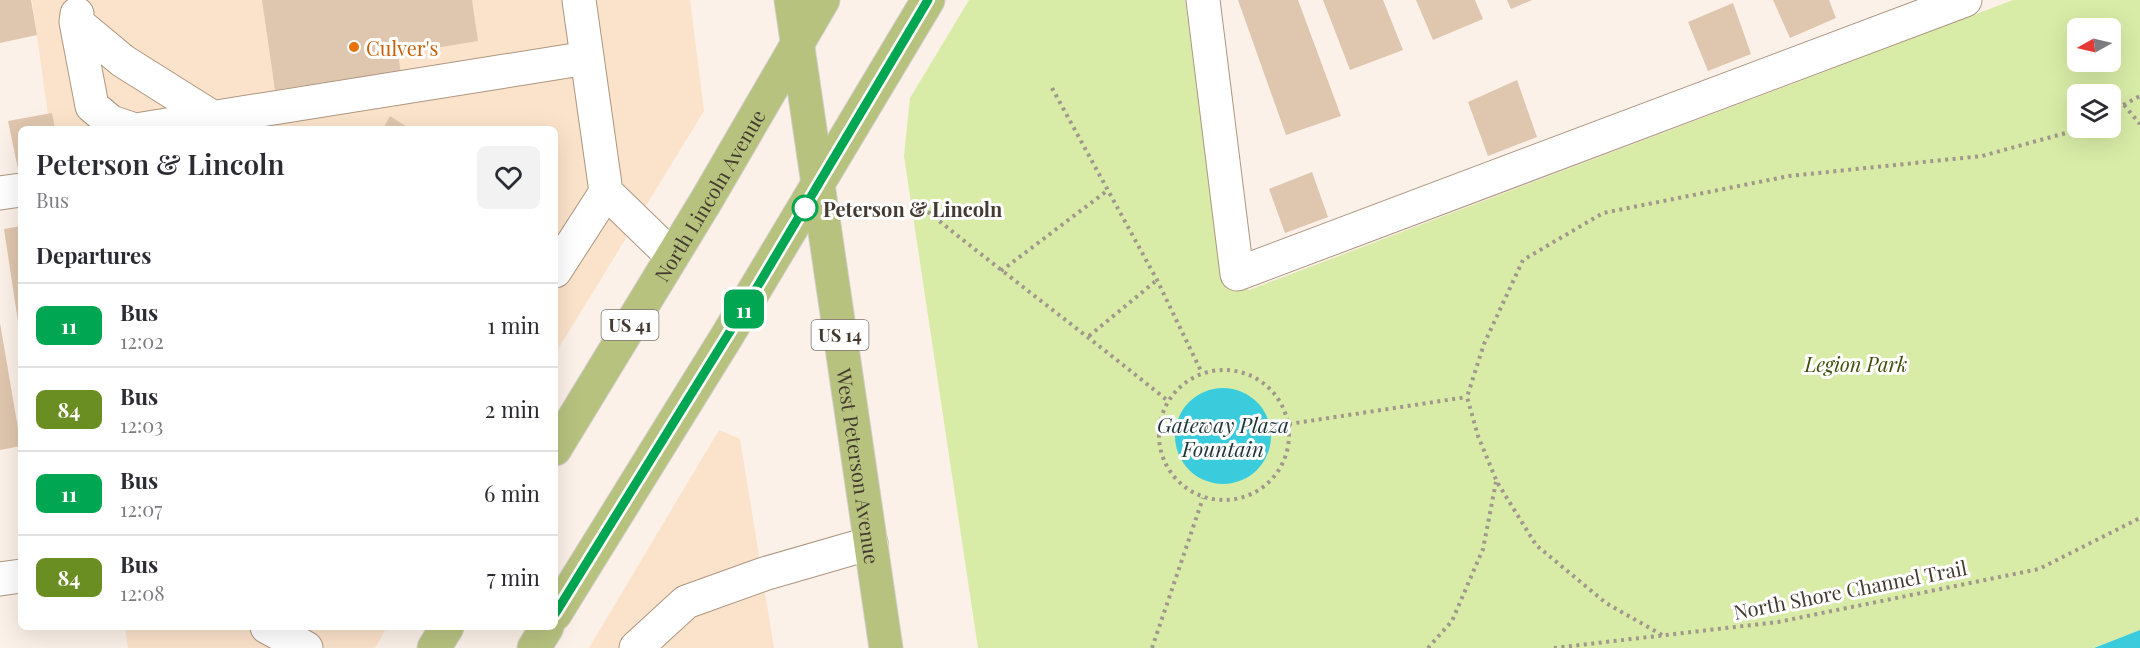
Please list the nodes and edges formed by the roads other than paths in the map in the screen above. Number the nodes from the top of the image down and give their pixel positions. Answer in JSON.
{"nodes":[{"id":1,"x":579,"y":0,"type":"edge"},
{"id":2,"x":791,"y":0,"type":"edge"},
{"id":3,"x":823,"y":0,"type":"edge"},
{"id":4,"x":928,"y":0,"type":"edge"},
{"id":5,"x":1203,"y":0,"type":"edge"},
{"id":6,"x":1965,"y":0,"type":"edge"},
{"id":7,"x":77,"y":11,"type":"edge"},
{"id":8,"x":797,"y":43,"type":"junction"},
{"id":9,"x":587,"y":58,"type":"junction"},
{"id":10,"x":212,"y":117,"type":"junction"},
{"id":11,"x":123,"y":126,"type":"edge"},
{"id":12,"x":160,"y":126,"type":"edge"},
{"id":13,"x":818,"y":187,"type":"junction"},
{"id":14,"x":18,"y":190,"type":"edge"},
{"id":15,"x":606,"y":192,"type":"junction"},
{"id":16,"x":0,"y":193,"type":"edge"},
{"id":17,"x":672,"y":256,"type":"junction"},
{"id":18,"x":558,"y":266,"type":"edge"},
{"id":19,"x":558,"y":444,"type":"edge"},
{"id":20,"x":871,"y":543,"type":"junction"},
{"id":21,"x":18,"y":576,"type":"edge"},
{"id":22,"x":0,"y":579,"type":"edge"},
{"id":23,"x":558,"y":609,"type":"edge"},
{"id":24,"x":273,"y":630,"type":"edge"},
{"id":25,"x":322,"y":630,"type":"edge"},
{"id":26,"x":445,"y":630,"type":"edge"},
{"id":27,"x":545,"y":630,"type":"edge"},
{"id":28,"x":309,"y":648,"type":"edge"},
{"id":29,"x":434,"y":648,"type":"edge"},
{"id":30,"x":534,"y":648,"type":"edge"},
{"id":31,"x":636,"y":648,"type":"edge"},
{"id":32,"x":886,"y":648,"type":"edge"}],
"edges":[{"from":1,"to":9,"type":"street"},
{"from":2,"to":8,"type":"main road","name":"West Peterson Avenue","number":"US 14"},
{"from":3,"to":8,"type":"main road","name":"North Lincoln Avenue","number":"US 41"},
{"from":4,"to":13,"type":"main road"},
{"from":5,"to":6,"type":"street"},
{"from":7,"to":10,"type":"street"},
{"from":7,"to":11,"type":"street"},
{"from":8,"to":13,"type":"main road","name":"West Peterson Avenue","number":"US 14"},
{"from":8,"to":17,"type":"main road","name":"North Lincoln Avenue","number":"US 41"},
{"from":9,"to":10,"type":"street"},
{"from":9,"to":15,"type":"street"},
{"from":10,"to":12,"type":"street"},
{"from":13,"to":20,"type":"main road","name":"West Peterson Avenue","number":"US 14"},
{"from":13,"to":23,"type":"main road"},
{"from":14,"to":16,"type":"street"},
{"from":15,"to":17,"type":"street"},
{"from":15,"to":18,"type":"street"},
{"from":17,"to":19,"type":"main road","name":"North Lincoln Avenue","number":"US 41"},
{"from":20,"to":31,"type":"street"},
{"from":20,"to":32,"type":"main road","name":"West Peterson Avenue","number":"US 14"},
{"from":21,"to":22,"type":"street"},
{"from":24,"to":28,"type":"street"},
{"from":25,"to":28,"type":"street"},
{"from":26,"to":29,"type":"main road"},
{"from":27,"to":30,"type":"main road"}]}
